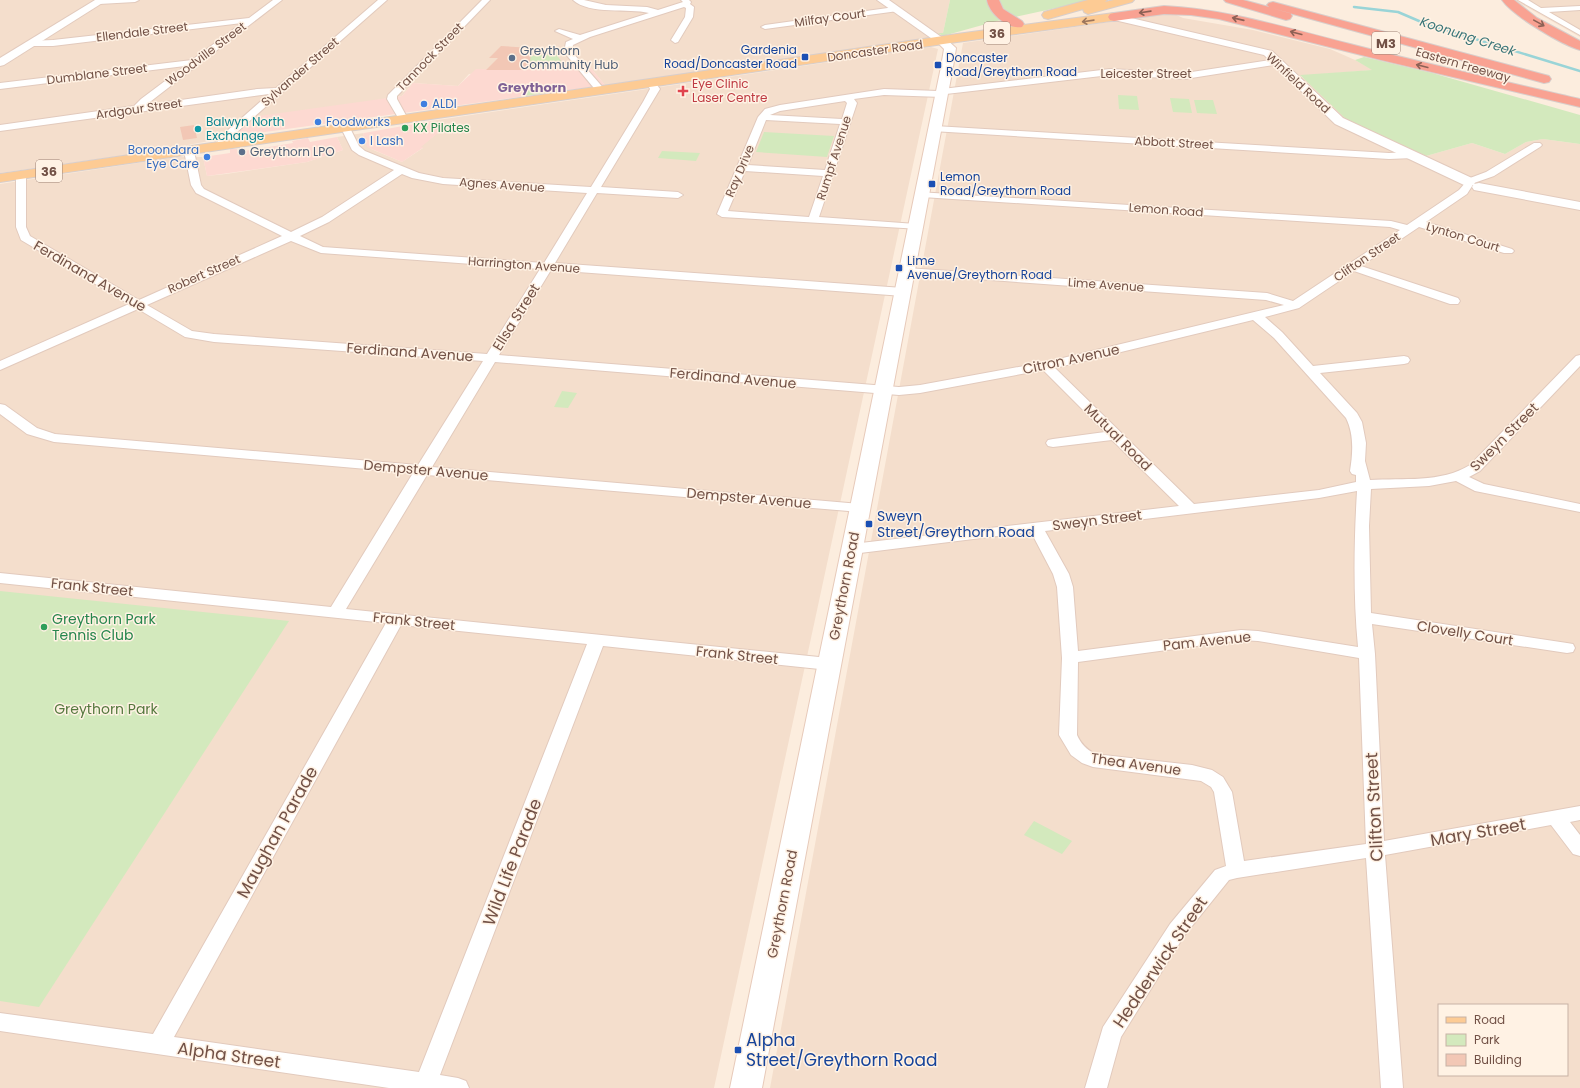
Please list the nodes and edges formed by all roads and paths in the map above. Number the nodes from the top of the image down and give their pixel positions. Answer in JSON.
{"nodes":[{"id":1,"x":135,"y":0,"type":"edge"},
{"id":2,"x":278,"y":0,"type":"edge"},
{"id":3,"x":383,"y":0,"type":"edge"},
{"id":4,"x":486,"y":0,"type":"edge"},
{"id":5,"x":577,"y":0,"type":"edge"},
{"id":6,"x":882,"y":0,"type":"edge"},
{"id":7,"x":993,"y":0,"type":"edge"},
{"id":8,"x":1101,"y":0,"type":"edge"},
{"id":9,"x":1128,"y":0,"type":"edge"},
{"id":10,"x":1230,"y":0,"type":"edge"},
{"id":11,"x":1256,"y":0,"type":"edge"},
{"id":12,"x":1508,"y":0,"type":"edge"},
{"id":13,"x":1522,"y":0,"type":"edge"},
{"id":14,"x":101,"y":1,"type":"edge"},
{"id":15,"x":682,"y":3,"type":"edge"},
{"id":16,"x":1580,"y":8,"type":"edge"},
{"id":17,"x":895,"y":9,"type":"junction"},
{"id":18,"x":1540,"y":10,"type":"junction"},
{"id":19,"x":658,"y":12,"type":"junction"},
{"id":20,"x":1114,"y":17,"type":"junction"},
{"id":21,"x":252,"y":20,"type":"junction"},
{"id":22,"x":1023,"y":26,"type":"junction"},
{"id":23,"x":765,"y":27,"type":"dead end"},
{"id":24,"x":559,"y":31,"type":"dead end"},
{"id":25,"x":1580,"y":33,"type":"edge"},
{"id":26,"x":580,"y":38,"type":"junction"},
{"id":27,"x":675,"y":40,"type":"dead end"},
{"id":28,"x":942,"y":41,"type":"junction"},
{"id":29,"x":32,"y":43,"type":"junction"},
{"id":30,"x":1580,"y":46,"type":"edge"},
{"id":31,"x":1277,"y":62,"type":"junction"},
{"id":32,"x":0,"y":63,"type":"edge"},
{"id":33,"x":194,"y":63,"type":"junction"},
{"id":34,"x":651,"y":83,"type":"junction"},
{"id":35,"x":1557,"y":83,"type":"dead end"},
{"id":36,"x":0,"y":86,"type":"edge"},
{"id":37,"x":278,"y":91,"type":"junction"},
{"id":38,"x":601,"y":91,"type":"junction"},
{"id":39,"x":942,"y":93,"type":"junction"},
{"id":40,"x":847,"y":97,"type":"junction"},
{"id":41,"x":1580,"y":97,"type":"edge"},
{"id":42,"x":1580,"y":102,"type":"edge"},
{"id":43,"x":137,"y":109,"type":"junction"},
{"id":44,"x":763,"y":117,"type":"junction"},
{"id":45,"x":403,"y":119,"type":"junction"},
{"id":46,"x":846,"y":122,"type":"junction"},
{"id":47,"x":0,"y":128,"type":"edge"},
{"id":48,"x":346,"y":128,"type":"junction"},
{"id":49,"x":935,"y":129,"type":"junction"},
{"id":50,"x":1537,"y":145,"type":"dead end"},
{"id":51,"x":221,"y":146,"type":"junction"},
{"id":52,"x":189,"y":151,"type":"junction"},
{"id":53,"x":1413,"y":155,"type":"junction"},
{"id":54,"x":742,"y":168,"type":"junction"},
{"id":55,"x":402,"y":170,"type":"junction"},
{"id":56,"x":829,"y":173,"type":"junction"},
{"id":57,"x":21,"y":175,"type":"junction"},
{"id":58,"x":0,"y":178,"type":"edge"},
{"id":59,"x":1476,"y":183,"type":"junction"},
{"id":60,"x":594,"y":190,"type":"junction"},
{"id":61,"x":922,"y":194,"type":"junction"},
{"id":62,"x":678,"y":195,"type":"dead end"},
{"id":63,"x":1580,"y":206,"type":"edge"},
{"id":64,"x":813,"y":220,"type":"junction"},
{"id":65,"x":1413,"y":226,"type":"junction"},
{"id":66,"x":916,"y":227,"type":"junction"},
{"id":67,"x":289,"y":236,"type":"junction"},
{"id":68,"x":1508,"y":251,"type":"dead end"},
{"id":69,"x":547,"y":266,"type":"junction"},
{"id":70,"x":1353,"y":267,"type":"junction"},
{"id":71,"x":907,"y":271,"type":"junction"},
{"id":72,"x":903,"y":292,"type":"junction"},
{"id":73,"x":1454,"y":301,"type":"dead end"},
{"id":74,"x":138,"y":304,"type":"junction"},
{"id":75,"x":1291,"y":306,"type":"junction"},
{"id":76,"x":1261,"y":315,"type":"junction"},
{"id":77,"x":491,"y":358,"type":"junction"},
{"id":78,"x":1404,"y":360,"type":"dead end"},
{"id":79,"x":1580,"y":360,"type":"edge"},
{"id":80,"x":0,"y":366,"type":"edge"},
{"id":81,"x":1046,"y":366,"type":"junction"},
{"id":82,"x":1310,"y":370,"type":"junction"},
{"id":83,"x":884,"y":390,"type":"junction"},
{"id":84,"x":0,"y":408,"type":"edge"},
{"id":85,"x":1116,"y":435,"type":"junction"},
{"id":86,"x":1053,"y":443,"type":"dead end"},
{"id":87,"x":423,"y":469,"type":"junction"},
{"id":88,"x":1459,"y":477,"type":"junction"},
{"id":89,"x":1360,"y":489,"type":"junction"},
{"id":90,"x":860,"y":508,"type":"junction"},
{"id":91,"x":1580,"y":508,"type":"edge"},
{"id":92,"x":1190,"y":509,"type":"junction"},
{"id":93,"x":1035,"y":527,"type":"junction"},
{"id":94,"x":852,"y":549,"type":"junction"},
{"id":95,"x":0,"y":578,"type":"edge"},
{"id":96,"x":335,"y":613,"type":"junction"},
{"id":97,"x":1363,"y":617,"type":"junction"},
{"id":98,"x":396,"y":619,"type":"junction"},
{"id":99,"x":597,"y":640,"type":"junction"},
{"id":100,"x":1567,"y":648,"type":"dead end"},
{"id":101,"x":1367,"y":654,"type":"junction"},
{"id":102,"x":1070,"y":658,"type":"junction"},
{"id":103,"x":829,"y":664,"type":"junction"},
{"id":104,"x":1580,"y":813,"type":"edge"},
{"id":105,"x":1556,"y":818,"type":"junction"},
{"id":106,"x":1376,"y":849,"type":"junction"},
{"id":107,"x":1580,"y":849,"type":"edge"},
{"id":108,"x":1237,"y":870,"type":"junction"},
{"id":109,"x":0,"y":1022,"type":"edge"},
{"id":110,"x":159,"y":1044,"type":"junction"},
{"id":111,"x":426,"y":1084,"type":"junction"},
{"id":112,"x":458,"y":1088,"type":"edge"},
{"id":113,"x":746,"y":1088,"type":"edge"},
{"id":114,"x":1096,"y":1088,"type":"edge"},
{"id":115,"x":1392,"y":1088,"type":"edge"}],
"edges":[{"from":1,"to":14,"type":"street"},
{"from":2,"to":21,"type":"street","name":"Woodville Street"},
{"from":3,"to":37,"type":"street","name":"Sylvander Street"},
{"from":4,"to":45,"type":"street","name":"Tannock Street"},
{"from":5,"to":19,"type":"street"},
{"from":6,"to":17,"type":"street"},
{"from":7,"to":22,"type":"highway"},
{"from":8,"to":22,"type":"main road","name":"Doncaster Road","number":"36"},
{"from":9,"to":22,"type":"main road","name":"Doncaster Road","number":"36"},
{"from":10,"to":41,"type":"highway","name":"Eastern Freeway","number":"M3"},
{"from":11,"to":35,"type":"highway","name":"Eastern Freeway","number":"M3"},
{"from":12,"to":30,"type":"highway","one_way":true},
{"from":13,"to":18,"type":"street"},
{"from":14,"to":29,"type":"street"},
{"from":15,"to":19,"type":"street"},
{"from":15,"to":27,"type":"street"},
{"from":16,"to":18,"type":"street"},
{"from":17,"to":23,"type":"street","name":"Milfay Court"},
{"from":17,"to":28,"type":"street"},
{"from":18,"to":25,"type":"street"},
{"from":19,"to":26,"type":"street"},
{"from":20,"to":22,"type":"main road","name":"Doncaster Road","number":"36","one_way":true},
{"from":20,"to":31,"type":"street","name":"Winfield Road"},
{"from":42,"to":20,"type":"highway","number":"36","one_way":true},
{"from":21,"to":29,"type":"street","name":"Ellendale Street"},
{"from":21,"to":33,"type":"street","name":"Woodville Street"},
{"from":22,"to":28,"type":"main road","name":"Doncaster Road","number":"36"},
{"from":24,"to":26,"type":"street"},
{"from":26,"to":38,"type":"street"},
{"from":28,"to":34,"type":"main road","name":"Doncaster Road","number":"36"},
{"from":28,"to":39,"type":"main road","name":"Greythorn Road"},
{"from":29,"to":32,"type":"street"},
{"from":31,"to":39,"type":"street","name":"Leicester Street"},
{"from":31,"to":53,"type":"street","name":"Winfield Road"},
{"from":33,"to":36,"type":"street","name":"Dumblane Street"},
{"from":33,"to":43,"type":"street","name":"Woodville Street"},
{"from":34,"to":38,"type":"main road","name":"Doncaster Road","number":"36"},
{"from":34,"to":60,"type":"street","name":"Ellsa Street"},
{"from":37,"to":43,"type":"street","name":"Ardgour Street"},
{"from":37,"to":51,"type":"street","name":"Sylvander Street"},
{"from":38,"to":45,"type":"main road","name":"Doncaster Road","number":"36"},
{"from":39,"to":40,"type":"street"},
{"from":39,"to":49,"type":"main road","name":"Greythorn Road"},
{"from":40,"to":44,"type":"street"},
{"from":40,"to":46,"type":"street","name":"Rumpf Avenue"},
{"from":43,"to":47,"type":"street","name":"Ardgour Street"},
{"from":44,"to":46,"type":"street"},
{"from":44,"to":54,"type":"street","name":"Ray Drive"},
{"from":45,"to":48,"type":"main road","name":"Doncaster Road","number":"36"},
{"from":46,"to":56,"type":"street","name":"Rumpf Avenue"},
{"from":48,"to":51,"type":"main road","name":"Doncaster Road","number":"36"},
{"from":48,"to":55,"type":"street","name":"Agnes Avenue"},
{"from":49,"to":53,"type":"street","name":"Abbott Street"},
{"from":49,"to":61,"type":"main road","name":"Greythorn Road"},
{"from":50,"to":59,"type":"street","name":"Clifton Street"},
{"from":51,"to":52,"type":"main road","name":"Doncaster Road","number":"36"},
{"from":52,"to":57,"type":"main road","name":"Doncaster Road","number":"36"},
{"from":52,"to":67,"type":"street","name":"Harrington Avenue"},
{"from":53,"to":59,"type":"street","name":"Winfield Road"},
{"from":54,"to":56,"type":"street"},
{"from":54,"to":64,"type":"street","name":"Ray Drive"},
{"from":55,"to":60,"type":"street","name":"Agnes Avenue"},
{"from":55,"to":67,"type":"street","name":"Robert Street"},
{"from":56,"to":64,"type":"street","name":"Rumpf Avenue"},
{"from":57,"to":58,"type":"main road","name":"Doncaster Road","number":"36"},
{"from":57,"to":74,"type":"street","name":"Ferdinand Avenue"},
{"from":59,"to":63,"type":"street","name":"Winfield Road"},
{"from":59,"to":65,"type":"street","name":"Clifton Street"},
{"from":60,"to":62,"type":"street","name":"Agnes Avenue"},
{"from":60,"to":69,"type":"street","name":"Ellsa Street"},
{"from":61,"to":65,"type":"street","name":"Lemon Road"},
{"from":61,"to":66,"type":"main road","name":"Greythorn Road"},
{"from":64,"to":66,"type":"street","name":"Ray Drive"},
{"from":65,"to":68,"type":"street","name":"Lynton Court"},
{"from":65,"to":70,"type":"street","name":"Clifton Street"},
{"from":66,"to":71,"type":"main road","name":"Greythorn Road"},
{"from":67,"to":69,"type":"street","name":"Harrington Avenue"},
{"from":67,"to":74,"type":"street","name":"Robert Street"},
{"from":69,"to":72,"type":"street","name":"Harrington Avenue"},
{"from":69,"to":77,"type":"street","name":"Ellsa Street"},
{"from":70,"to":73,"type":"street"},
{"from":70,"to":75,"type":"street","name":"Clifton Street"},
{"from":71,"to":72,"type":"main road","name":"Greythorn Road"},
{"from":71,"to":75,"type":"street","name":"Lime Avenue"},
{"from":72,"to":83,"type":"main road","name":"Greythorn Road"},
{"from":74,"to":77,"type":"street","name":"Ferdinand Avenue"},
{"from":74,"to":80,"type":"street","name":"Robert Street"},
{"from":75,"to":76,"type":"street","name":"Clifton Street"},
{"from":76,"to":81,"type":"street","name":"Citron Avenue"},
{"from":76,"to":82,"type":"street","name":"Clifton Street"},
{"from":77,"to":83,"type":"street","name":"Ferdinand Avenue"},
{"from":77,"to":87,"type":"street","name":"Ellsa Street"},
{"from":78,"to":82,"type":"street"},
{"from":79,"to":88,"type":"street","name":"Sweyn Street"},
{"from":81,"to":83,"type":"street","name":"Citron Avenue"},
{"from":81,"to":85,"type":"street","name":"Mutual Road"},
{"from":82,"to":89,"type":"street","name":"Clifton Street"},
{"from":83,"to":90,"type":"main road","name":"Greythorn Road"},
{"from":84,"to":87,"type":"street","name":"Dempster Avenue"},
{"from":85,"to":86,"type":"street"},
{"from":85,"to":92,"type":"street","name":"Mutual Road"},
{"from":87,"to":90,"type":"street","name":"Dempster Avenue"},
{"from":87,"to":96,"type":"street","name":"Ellsa Street"},
{"from":88,"to":89,"type":"street","name":"Sweyn Street"},
{"from":88,"to":91,"type":"street"},
{"from":89,"to":92,"type":"street","name":"Sweyn Street"},
{"from":89,"to":97,"type":"street","name":"Clifton Street"},
{"from":90,"to":94,"type":"main road","name":"Greythorn Road"},
{"from":92,"to":93,"type":"street","name":"Sweyn Street"},
{"from":93,"to":94,"type":"street","name":"Sweyn Street"},
{"from":93,"to":102,"type":"street","name":"Thea Avenue"},
{"from":94,"to":103,"type":"main road","name":"Greythorn Road"},
{"from":95,"to":96,"type":"street","name":"Frank Street"},
{"from":96,"to":98,"type":"street","name":"Frank Street"},
{"from":97,"to":100,"type":"street","name":"Clovelly Court"},
{"from":97,"to":101,"type":"street","name":"Clifton Street"},
{"from":98,"to":99,"type":"street","name":"Frank Street"},
{"from":98,"to":110,"type":"street","name":"Maughan Parade"},
{"from":99,"to":103,"type":"street","name":"Frank Street"},
{"from":99,"to":111,"type":"street","name":"Wild Life Parade"},
{"from":101,"to":102,"type":"street","name":"Pam Avenue"},
{"from":101,"to":106,"type":"street","name":"Clifton Street"},
{"from":102,"to":108,"type":"street","name":"Thea Avenue"},
{"from":103,"to":113,"type":"main road","name":"Greythorn Road"},
{"from":104,"to":105,"type":"street","name":"Mary Street"},
{"from":105,"to":106,"type":"street","name":"Mary Street"},
{"from":105,"to":107,"type":"street"},
{"from":106,"to":108,"type":"street","name":"Hedderwick Street"},
{"from":106,"to":115,"type":"street","name":"Clifton Street"},
{"from":108,"to":114,"type":"street","name":"Hedderwick Street"},
{"from":109,"to":110,"type":"street","name":"Alpha Street"},
{"from":110,"to":111,"type":"street","name":"Alpha Street"},
{"from":111,"to":112,"type":"street","name":"Alpha Street"}]}
